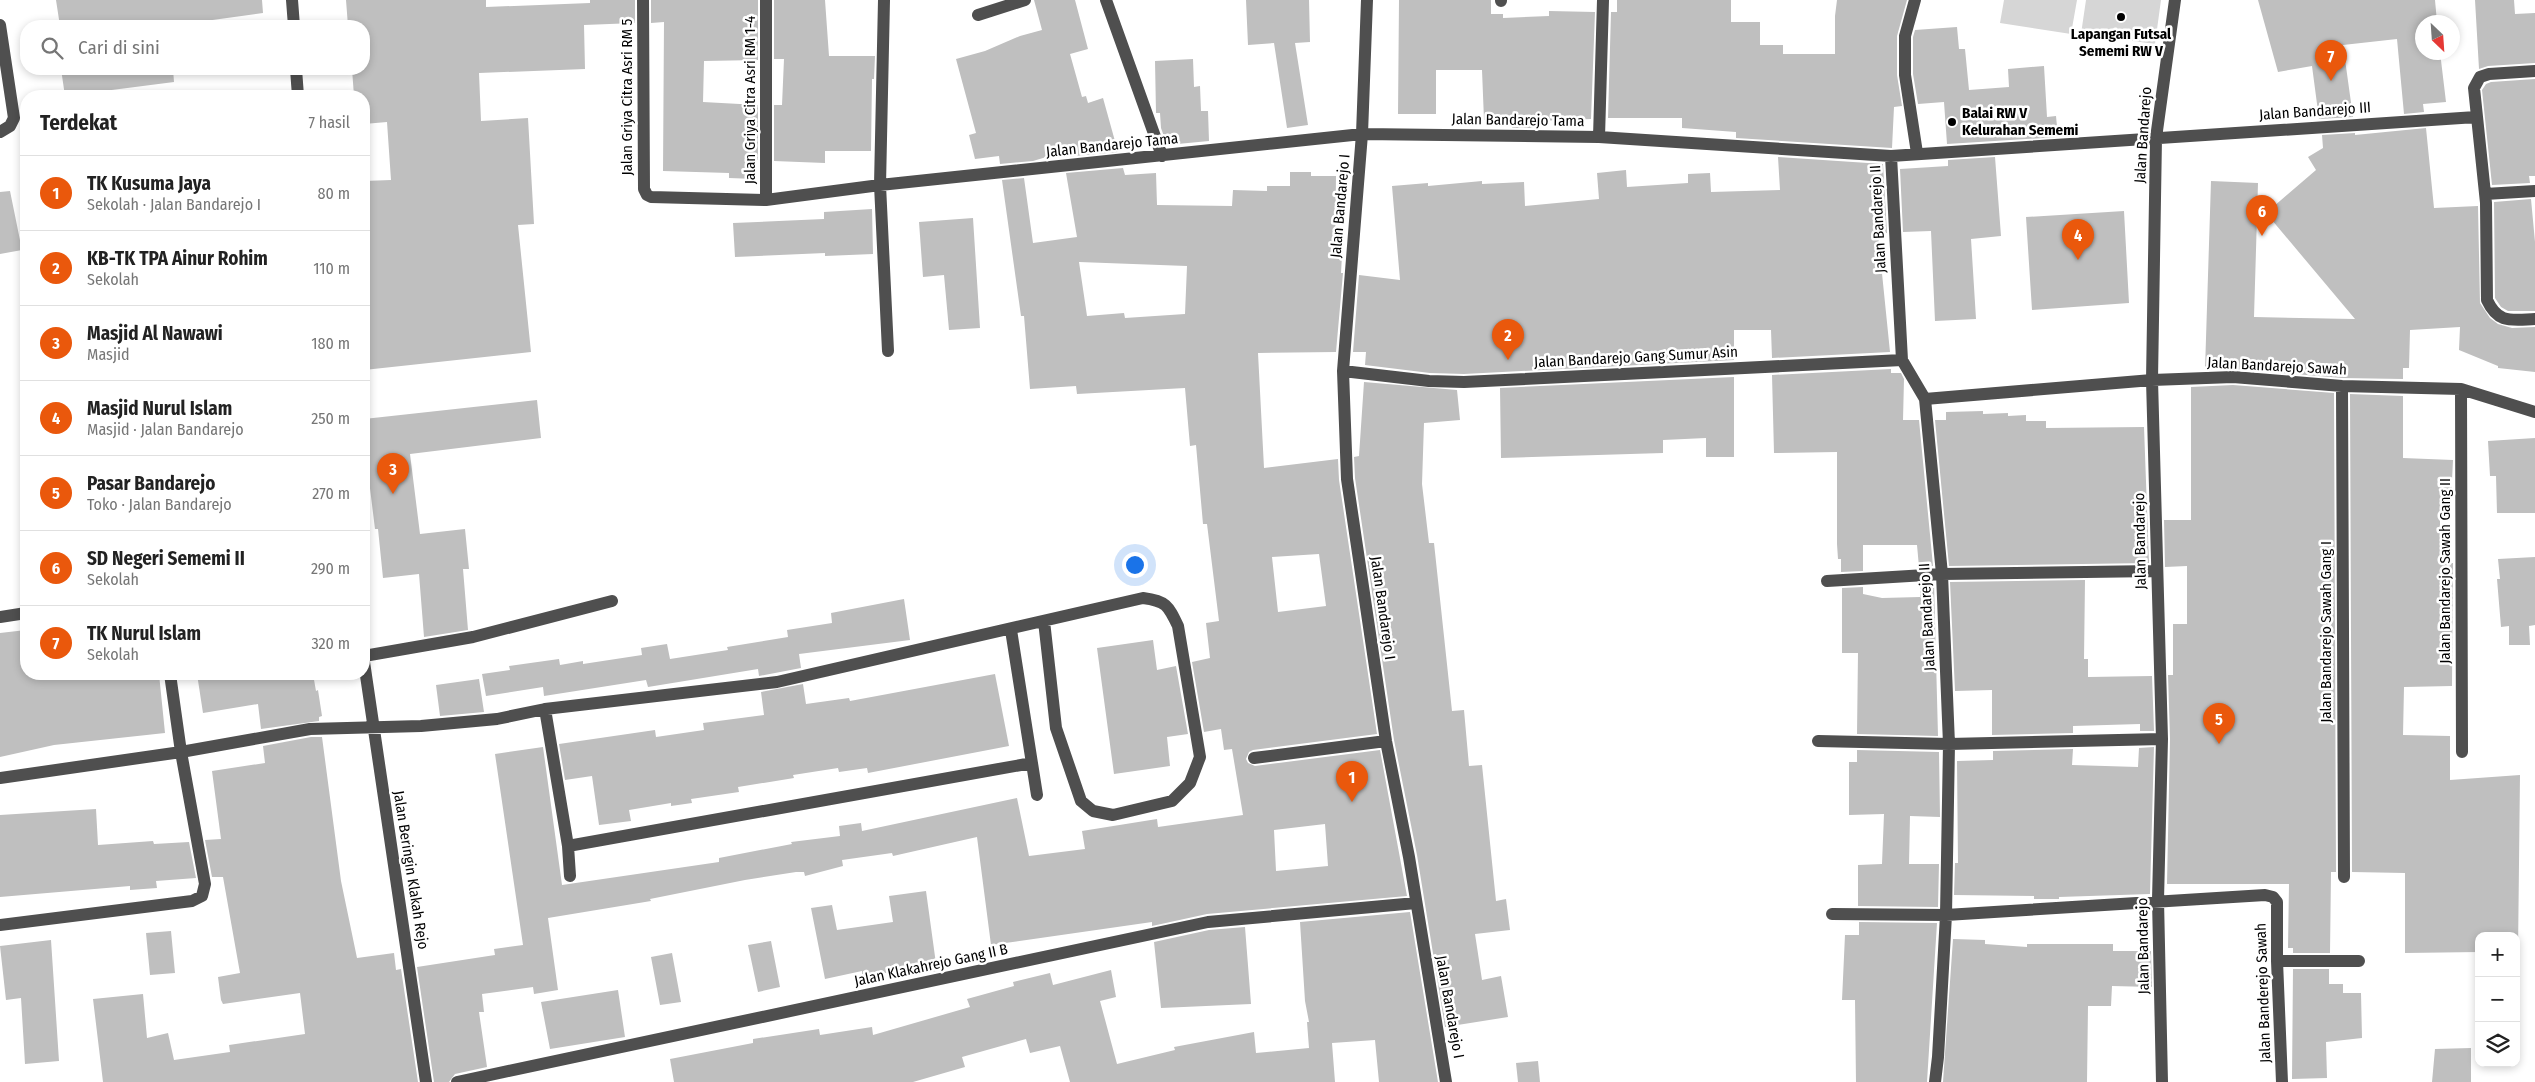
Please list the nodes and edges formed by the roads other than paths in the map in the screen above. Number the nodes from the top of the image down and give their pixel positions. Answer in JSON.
{"nodes":[{"id":1,"x":292,"y":0,"type":"edge"},
{"id":2,"x":643,"y":0,"type":"edge"},
{"id":3,"x":766,"y":0,"type":"edge"},
{"id":4,"x":884,"y":0,"type":"edge"},
{"id":5,"x":1025,"y":0,"type":"edge"},
{"id":6,"x":1106,"y":0,"type":"edge"},
{"id":7,"x":1367,"y":0,"type":"edge"},
{"id":8,"x":1603,"y":0,"type":"edge"},
{"id":9,"x":1915,"y":0,"type":"edge"},
{"id":10,"x":2174,"y":0,"type":"edge"},
{"id":11,"x":978,"y":15,"type":"dead end"},
{"id":12,"x":294,"y":20,"type":"edge"},
{"id":13,"x":0,"y":25,"type":"edge"},
{"id":14,"x":2535,"y":71,"type":"edge"},
{"id":15,"x":296,"y":75,"type":"edge"},
{"id":16,"x":298,"y":90,"type":"edge"},
{"id":17,"x":2476,"y":117,"type":"junction"},
{"id":18,"x":0,"y":132,"type":"edge"},
{"id":19,"x":1362,"y":134,"type":"junction"},
{"id":20,"x":1599,"y":137,"type":"junction"},
{"id":21,"x":2156,"y":138,"type":"junction"},
{"id":22,"x":1917,"y":154,"type":"junction"},
{"id":23,"x":1162,"y":156,"type":"junction"},
{"id":24,"x":1891,"y":156,"type":"junction"},
{"id":25,"x":880,"y":185,"type":"junction"},
{"id":26,"x":2535,"y":191,"type":"edge"},
{"id":27,"x":646,"y":193,"type":"joint"},
{"id":28,"x":2485,"y":194,"type":"junction"},
{"id":29,"x":766,"y":200,"type":"junction"},
{"id":30,"x":2535,"y":319,"type":"edge"},
{"id":31,"x":888,"y":351,"type":"dead end"},
{"id":32,"x":1902,"y":360,"type":"junction"},
{"id":33,"x":1343,"y":371,"type":"junction"},
{"id":34,"x":2152,"y":380,"type":"junction"},
{"id":35,"x":2342,"y":386,"type":"junction"},
{"id":36,"x":2461,"y":389,"type":"junction"},
{"id":37,"x":1925,"y":399,"type":"junction"},
{"id":38,"x":2535,"y":412,"type":"edge"},
{"id":39,"x":2156,"y":571,"type":"junction"},
{"id":40,"x":1942,"y":574,"type":"junction"},
{"id":41,"x":1827,"y":580,"type":"dead end"},
{"id":42,"x":612,"y":601,"type":"dead end"},
{"id":43,"x":20,"y":614,"type":"edge"},
{"id":44,"x":0,"y":617,"type":"edge"},
{"id":45,"x":1044,"y":622,"type":"junction"},
{"id":46,"x":1011,"y":630,"type":"junction"},
{"id":47,"x":370,"y":655,"type":"edge"},
{"id":48,"x":171,"y":680,"type":"edge"},
{"id":49,"x":366,"y":680,"type":"edge"},
{"id":50,"x":545,"y":709,"type":"junction"},
{"id":51,"x":372,"y":726,"type":"junction"},
{"id":52,"x":2162,"y":739,"type":"junction"},
{"id":53,"x":1386,"y":740,"type":"junction"},
{"id":54,"x":1818,"y":741,"type":"dead end"},
{"id":55,"x":1950,"y":744,"type":"junction"},
{"id":56,"x":181,"y":752,"type":"junction"},
{"id":57,"x":2462,"y":752,"type":"dead end"},
{"id":58,"x":1254,"y":758,"type":"dead end"},
{"id":59,"x":1032,"y":762,"type":"junction"},
{"id":60,"x":0,"y":778,"type":"edge"},
{"id":61,"x":1037,"y":795,"type":"dead end"},
{"id":62,"x":568,"y":846,"type":"junction"},
{"id":63,"x":570,"y":876,"type":"dead end"},
{"id":64,"x":2344,"y":877,"type":"dead end"},
{"id":65,"x":2158,"y":900,"type":"junction"},
{"id":66,"x":1416,"y":903,"type":"junction"},
{"id":67,"x":1832,"y":914,"type":"dead end"},
{"id":68,"x":1946,"y":915,"type":"junction"},
{"id":69,"x":0,"y":925,"type":"edge"},
{"id":70,"x":2277,"y":961,"type":"junction"},
{"id":71,"x":2359,"y":962,"type":"dead end"},
{"id":72,"x":426,"y":1082,"type":"edge"},
{"id":73,"x":457,"y":1082,"type":"edge"},
{"id":74,"x":1446,"y":1082,"type":"edge"},
{"id":75,"x":1935,"y":1082,"type":"edge"},
{"id":76,"x":2162,"y":1082,"type":"edge"},
{"id":77,"x":2282,"y":1082,"type":"edge"}],
"edges":[{"from":1,"to":12,"type":"street"},
{"from":2,"to":27,"type":"street","name":"Jalan Griya Citra Asri RM 5"},
{"from":3,"to":29,"type":"street","name":"Jalan Griya Citra Asri RM 1-4"},
{"from":4,"to":25,"type":"street"},
{"from":5,"to":11,"type":"street"},
{"from":6,"to":23,"type":"street"},
{"from":7,"to":19,"type":"street","name":"Jalan Bandarejo I"},
{"from":8,"to":20,"type":"street"},
{"from":9,"to":22,"type":"street"},
{"from":10,"to":21,"type":"street","name":"Jalan Bandarejo"},
{"from":13,"to":18,"type":"street"},
{"from":14,"to":17,"type":"street"},
{"from":15,"to":16,"type":"street"},
{"from":17,"to":21,"type":"street","name":"Jalan Bandarejo III"},
{"from":17,"to":28,"type":"street"},
{"from":19,"to":20,"type":"street","name":"Jalan Bandarejo Tama"},
{"from":19,"to":23,"type":"street","name":"Jalan Bandarejo Tama"},
{"from":19,"to":33,"type":"street","name":"Jalan Bandarejo I"},
{"from":20,"to":24,"type":"street","name":"Jalan Bandarejo Tama"},
{"from":21,"to":22,"type":"street","name":"Jalan Bandarejo Tama"},
{"from":21,"to":34,"type":"street","name":"Jalan Bandarejo"},
{"from":22,"to":24,"type":"street","name":"Jalan Bandarejo Tama"},
{"from":23,"to":25,"type":"street","name":"Jalan Bandarejo Tama"},
{"from":24,"to":32,"type":"street","name":"Jalan Bandarejo II"},
{"from":25,"to":29,"type":"street","name":"Jalan Bandarejo Tama"},
{"from":25,"to":31,"type":"street"},
{"from":26,"to":28,"type":"street"},
{"from":27,"to":29,"type":"street","name":"Jalan Bandarejo Tama"},
{"from":28,"to":30,"type":"street"},
{"from":32,"to":33,"type":"street","name":"Jalan Bandarejo Gang Sumur Asin"},
{"from":32,"to":37,"type":"street","name":"Jalan Bandarejo II"},
{"from":33,"to":53,"type":"street","name":"Jalan Bandarejo I"},
{"from":34,"to":35,"type":"street","name":"Jalan Bandarejo Sawah"},
{"from":34,"to":37,"type":"street","name":"Jalan Bandarejo Sawah"},
{"from":34,"to":39,"type":"street","name":"Jalan Bandarejo"},
{"from":35,"to":36,"type":"street","name":"Jalan Bandarejo Sawah"},
{"from":35,"to":64,"type":"street","name":"Jalan Bandarejo Sawah Gang I"},
{"from":36,"to":38,"type":"street","name":"Jalan Bandarejo Sawah"},
{"from":36,"to":57,"type":"street","name":"Jalan Bandarejo Sawah Gang II"},
{"from":37,"to":40,"type":"street","name":"Jalan Bandarejo II"},
{"from":39,"to":40,"type":"street"},
{"from":39,"to":52,"type":"street","name":"Jalan Bandarejo"},
{"from":40,"to":41,"type":"street"},
{"from":40,"to":55,"type":"street","name":"Jalan Bandarejo II"},
{"from":42,"to":47,"type":"street"},
{"from":43,"to":44,"type":"street"},
{"from":45,"to":45,"type":"street"},
{"from":45,"to":46,"type":"street"},
{"from":46,"to":50,"type":"street"},
{"from":46,"to":59,"type":"street"},
{"from":48,"to":56,"type":"street"},
{"from":49,"to":51,"type":"street","name":"Jalan Beringin Klakah Rejo"},
{"from":50,"to":51,"type":"street"},
{"from":50,"to":62,"type":"street"},
{"from":51,"to":56,"type":"street"},
{"from":51,"to":72,"type":"street","name":"Jalan Beringin Klakah Rejo"},
{"from":52,"to":55,"type":"street"},
{"from":52,"to":65,"type":"street","name":"Jalan Bandarejo"},
{"from":53,"to":58,"type":"street"},
{"from":53,"to":66,"type":"street","name":"Jalan Bandarejo I"},
{"from":54,"to":55,"type":"street"},
{"from":55,"to":68,"type":"street","name":"Jalan Bandarejo II"},
{"from":56,"to":60,"type":"street"},
{"from":56,"to":69,"type":"street"},
{"from":59,"to":61,"type":"street"},
{"from":59,"to":62,"type":"street"},
{"from":62,"to":63,"type":"street"},
{"from":65,"to":68,"type":"street"},
{"from":65,"to":70,"type":"street","name":"Jalan Banderejo Sawah"},
{"from":65,"to":76,"type":"street","name":"Jalan Bandarejo"},
{"from":66,"to":73,"type":"street","name":"Jalan Klakahrejo Gang II B"},
{"from":66,"to":74,"type":"street","name":"Jalan Bandarejo I"},
{"from":67,"to":68,"type":"street"},
{"from":68,"to":75,"type":"street","name":"Jalan Bandarejo II"},
{"from":70,"to":71,"type":"street"},
{"from":70,"to":77,"type":"street","name":"Jalan Banderejo Sawah"}]}
